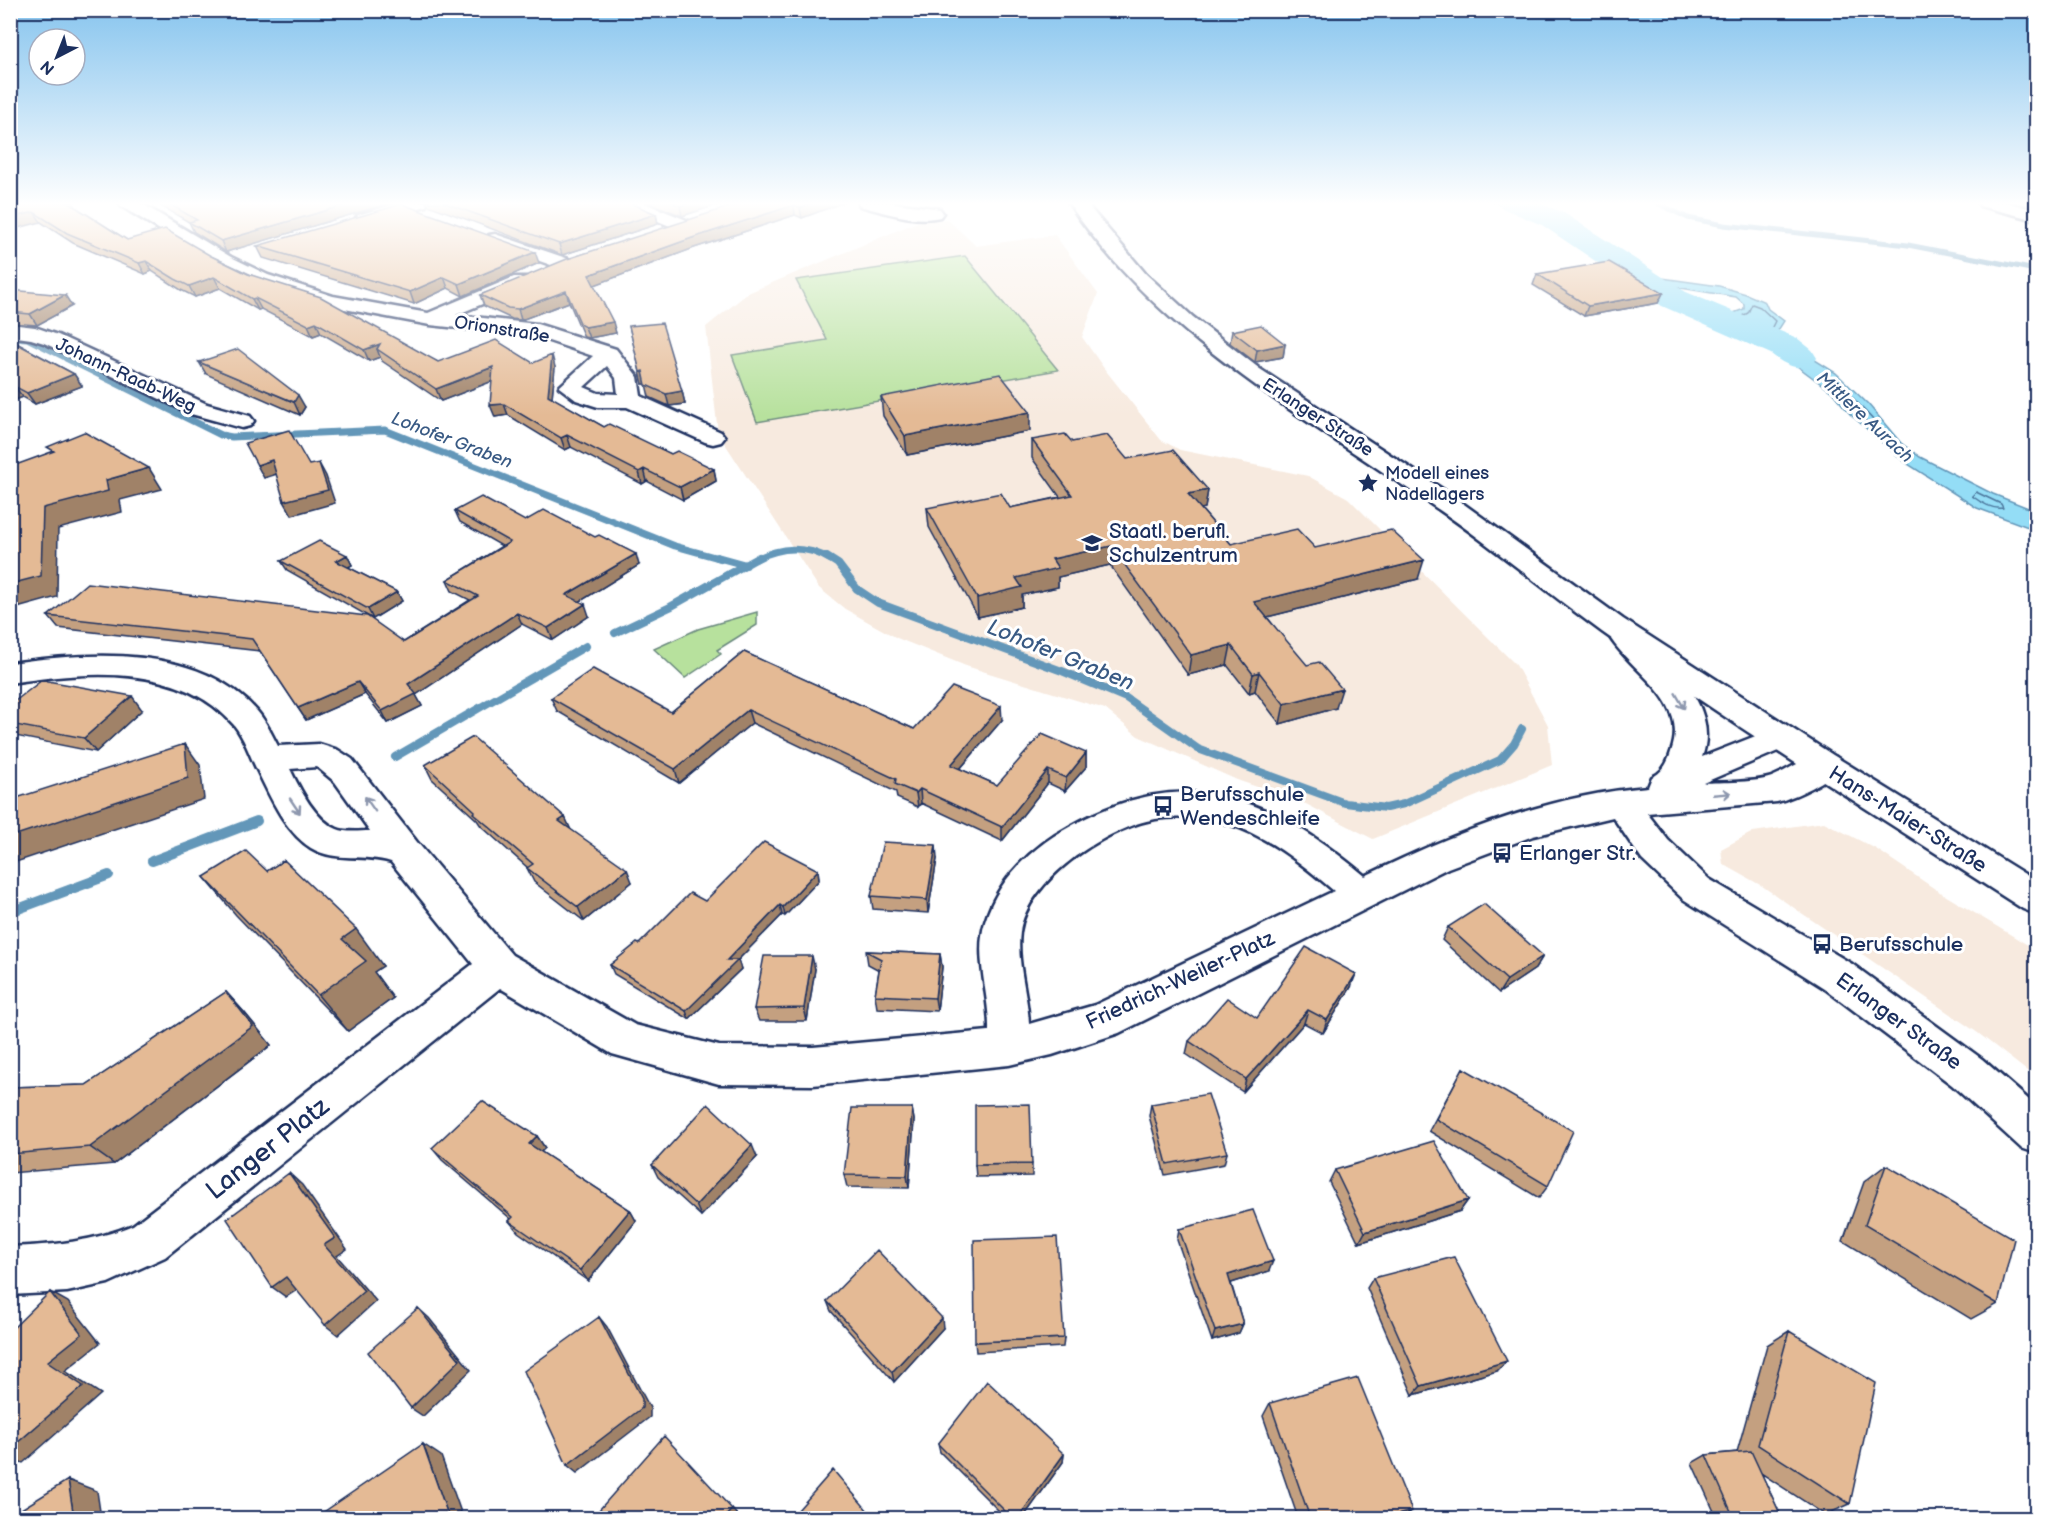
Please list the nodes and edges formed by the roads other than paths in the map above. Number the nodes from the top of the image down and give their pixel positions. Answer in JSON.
{"nodes":[{"id":1,"x":249,"y":273,"type":"edge"},
{"id":2,"x":539,"y":273,"type":"edge"},
{"id":3,"x":1135,"y":273,"type":"edge"},
{"id":4,"x":430,"y":319,"type":"junction"},
{"id":5,"x":10,"y":330,"type":"edge"},
{"id":6,"x":608,"y":354,"type":"junction"},
{"id":7,"x":630,"y":400,"type":"junction"},
{"id":8,"x":242,"y":421,"type":"dead end"},
{"id":9,"x":713,"y":437,"type":"dead end"},
{"id":10,"x":1613,"y":626,"type":"junction"},
{"id":11,"x":10,"y":673,"type":"edge"},
{"id":12,"x":1781,"y":737,"type":"junction"},
{"id":13,"x":267,"y":754,"type":"junction"},
{"id":14,"x":1824,"y":765,"type":"junction"},
{"id":15,"x":1671,"y":783,"type":"junction"},
{"id":16,"x":1621,"y":802,"type":"junction"},
{"id":17,"x":404,"y":852,"type":"junction"},
{"id":18,"x":1361,"y":893,"type":"junction"},
{"id":19,"x":2037,"y":899,"type":"edge"},
{"id":20,"x":498,"y":967,"type":"junction"},
{"id":21,"x":1009,"y":1047,"type":"junction"},
{"id":22,"x":2037,"y":1133,"type":"edge"},
{"id":23,"x":10,"y":1271,"type":"edge"}],
"edges":[{"from":1,"to":4,"type":"street","name":"Orionstraße"},
{"from":2,"to":4,"type":"street"},
{"from":3,"to":10,"type":"street","name":"Erlanger Straße"},
{"from":4,"to":6,"type":"street","name":"Orionstraße"},
{"from":5,"to":8,"type":"street","name":"Johann-Raab-Weg"},
{"from":6,"to":7,"type":"street"},
{"from":6,"to":7,"type":"street"},
{"from":7,"to":9,"type":"street"},
{"from":10,"to":12,"type":"street","name":"Erlanger Straße"},
{"from":10,"to":15,"type":"street","name":"Erlanger Straße","one_way":true},
{"from":11,"to":13,"type":"street"},
{"from":12,"to":14,"type":"street","name":"Hans-Maier-Straße"},
{"from":12,"to":15,"type":"street"},
{"from":17,"to":13,"type":"street","one_way":true},
{"from":13,"to":17,"type":"street","one_way":true},
{"from":16,"to":14,"type":"street","one_way":true},
{"from":14,"to":19,"type":"street","name":"Hans-Maier-Straße"},
{"from":15,"to":16,"type":"street"},
{"from":16,"to":18,"type":"street","name":"Friedrich-Weiler-Platz"},
{"from":16,"to":22,"type":"street","name":"Erlanger Straße"},
{"from":17,"to":20,"type":"street"},
{"from":18,"to":21,"type":"street","name":"Friedrich-Weiler-Platz"},
{"from":18,"to":21,"type":"street"},
{"from":20,"to":21,"type":"street","name":"Friedrich-Weiler-Platz"},
{"from":20,"to":23,"type":"street","name":"Langer Platz"}]}
